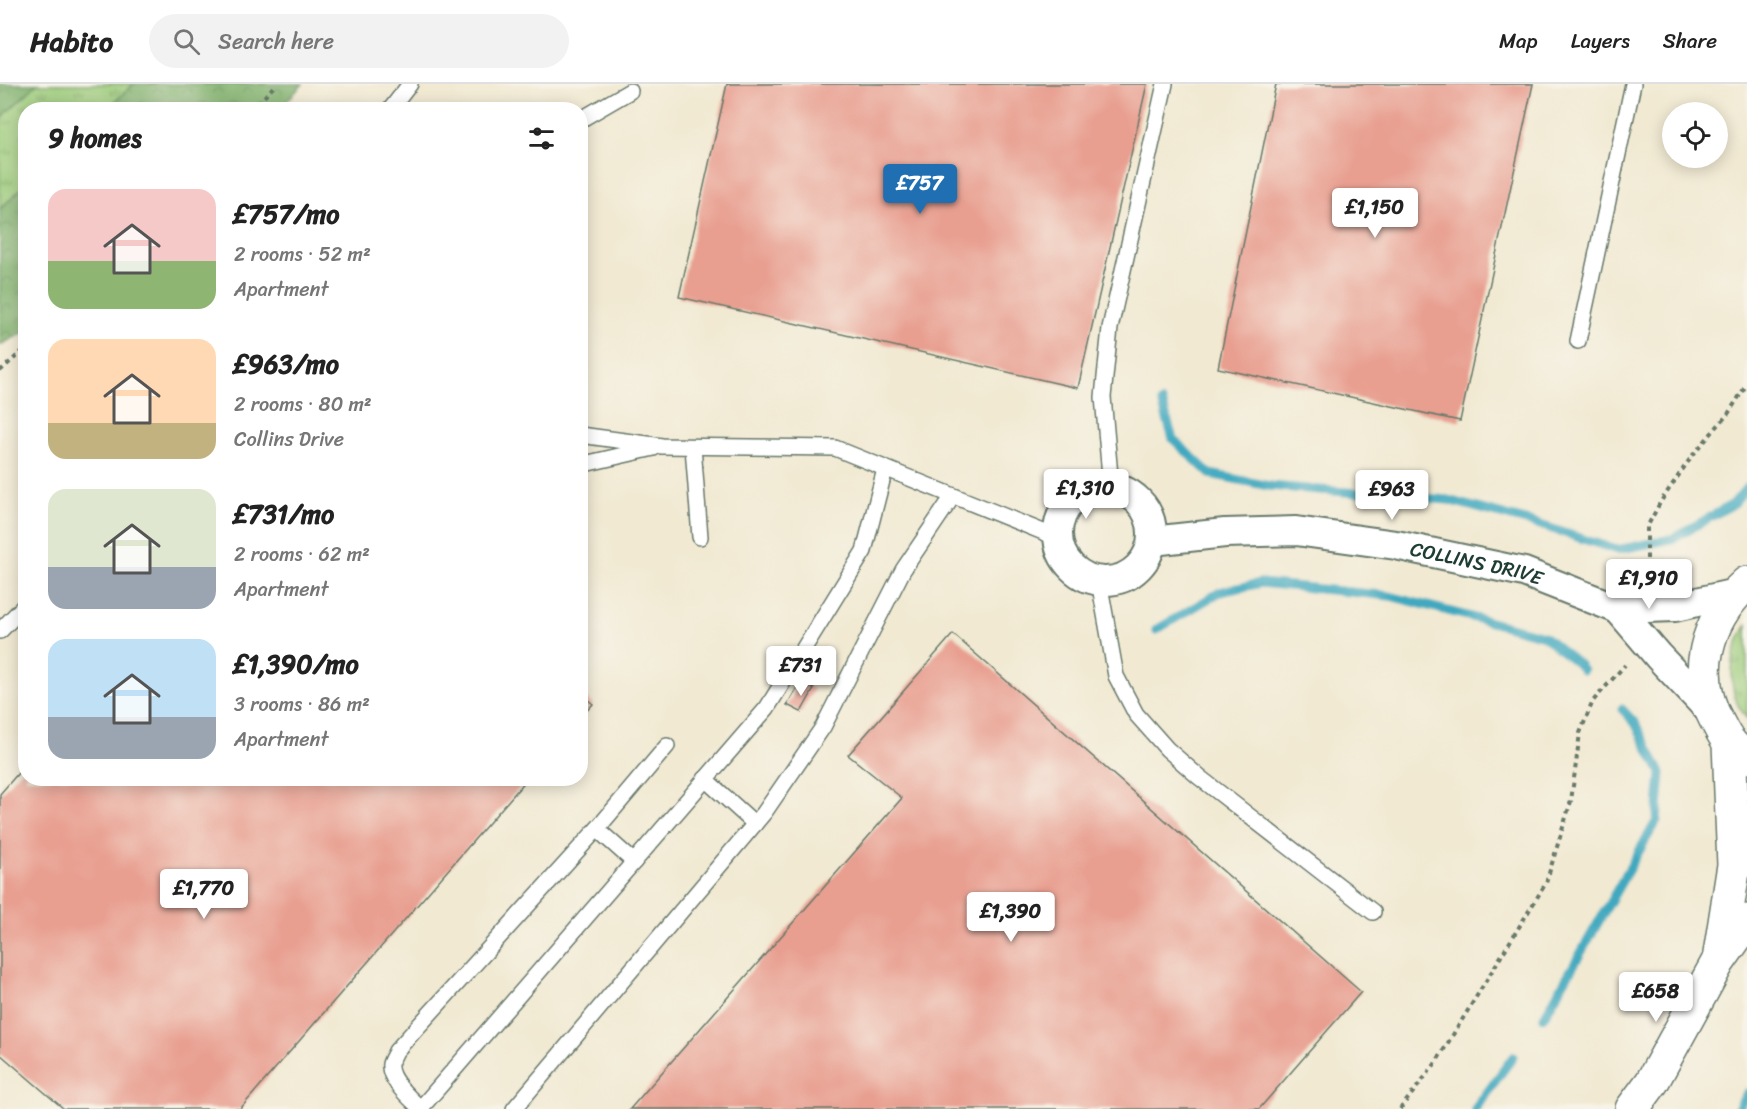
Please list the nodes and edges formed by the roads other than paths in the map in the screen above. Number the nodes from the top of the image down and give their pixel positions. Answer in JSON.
{"nodes":[{"id":1,"x":410,"y":84,"type":"edge"},
{"id":2,"x":1165,"y":84,"type":"edge"},
{"id":3,"x":1633,"y":84,"type":"edge"},
{"id":4,"x":630,"y":91,"type":"dead end"},
{"id":5,"x":396,"y":102,"type":"edge"},
{"id":6,"x":588,"y":115,"type":"edge"},
{"id":7,"x":1578,"y":341,"type":"dead end"},
{"id":8,"x":588,"y":436,"type":"edge"},
{"id":9,"x":663,"y":446,"type":"junction"},
{"id":10,"x":693,"y":447,"type":"junction"},
{"id":11,"x":588,"y":463,"type":"edge"},
{"id":12,"x":885,"y":469,"type":"junction"},
{"id":13,"x":1111,"y":487,"type":"junction"},
{"id":14,"x":953,"y":496,"type":"junction"},
{"id":15,"x":700,"y":537,"type":"dead end"},
{"id":16,"x":1058,"y":538,"type":"junction"},
{"id":17,"x":1152,"y":541,"type":"junction"},
{"id":18,"x":1099,"y":581,"type":"junction"},
{"id":19,"x":1742,"y":588,"type":"edge"},
{"id":20,"x":1618,"y":609,"type":"junction"},
{"id":21,"x":18,"y":612,"type":"edge"},
{"id":22,"x":0,"y":631,"type":"edge"},
{"id":23,"x":1712,"y":713,"type":"junction"},
{"id":24,"x":667,"y":746,"type":"dead end"},
{"id":25,"x":1738,"y":751,"type":"edge"},
{"id":26,"x":705,"y":780,"type":"junction"},
{"id":27,"x":755,"y":824,"type":"junction"},
{"id":28,"x":597,"y":829,"type":"junction"},
{"id":29,"x":634,"y":862,"type":"junction"},
{"id":30,"x":1373,"y":912,"type":"dead end"},
{"id":31,"x":1747,"y":921,"type":"edge"},
{"id":32,"x":1718,"y":962,"type":"junction"},
{"id":33,"x":421,"y":1109,"type":"edge"},
{"id":34,"x":514,"y":1109,"type":"edge"},
{"id":35,"x":1632,"y":1109,"type":"edge"}],
"edges":[{"from":1,"to":5,"type":"lane"},
{"from":2,"to":13,"type":"lane"},
{"from":3,"to":7,"type":"lane"},
{"from":4,"to":6,"type":"lane"},
{"from":8,"to":9,"type":"lane"},
{"from":9,"to":10,"type":"lane"},
{"from":9,"to":11,"type":"lane"},
{"from":10,"to":12,"type":"lane"},
{"from":10,"to":15,"type":"lane"},
{"from":12,"to":14,"type":"lane"},
{"from":12,"to":26,"type":"lane"},
{"from":13,"to":16,"type":"street"},
{"from":13,"to":17,"type":"street"},
{"from":14,"to":16,"type":"lane"},
{"from":14,"to":27,"type":"lane"},
{"from":16,"to":18,"type":"street"},
{"from":17,"to":18,"type":"street"},
{"from":17,"to":20,"type":"street","name":"COLLINS DRIVE"},
{"from":18,"to":30,"type":"lane"},
{"from":19,"to":20,"type":"street","name":"COLLINS DRIVE"},
{"from":19,"to":23,"type":"street"},
{"from":20,"to":23,"type":"street","name":"COLLINS DRIVE"},
{"from":21,"to":22,"type":"lane"},
{"from":23,"to":25,"type":"street"},
{"from":24,"to":28,"type":"lane"},
{"from":25,"to":32,"type":"street"},
{"from":26,"to":27,"type":"lane"},
{"from":26,"to":29,"type":"lane"},
{"from":27,"to":34,"type":"lane"},
{"from":28,"to":29,"type":"lane"},
{"from":28,"to":33,"type":"lane"},
{"from":29,"to":33,"type":"lane"},
{"from":31,"to":32,"type":"street"},
{"from":32,"to":35,"type":"street"}]}
